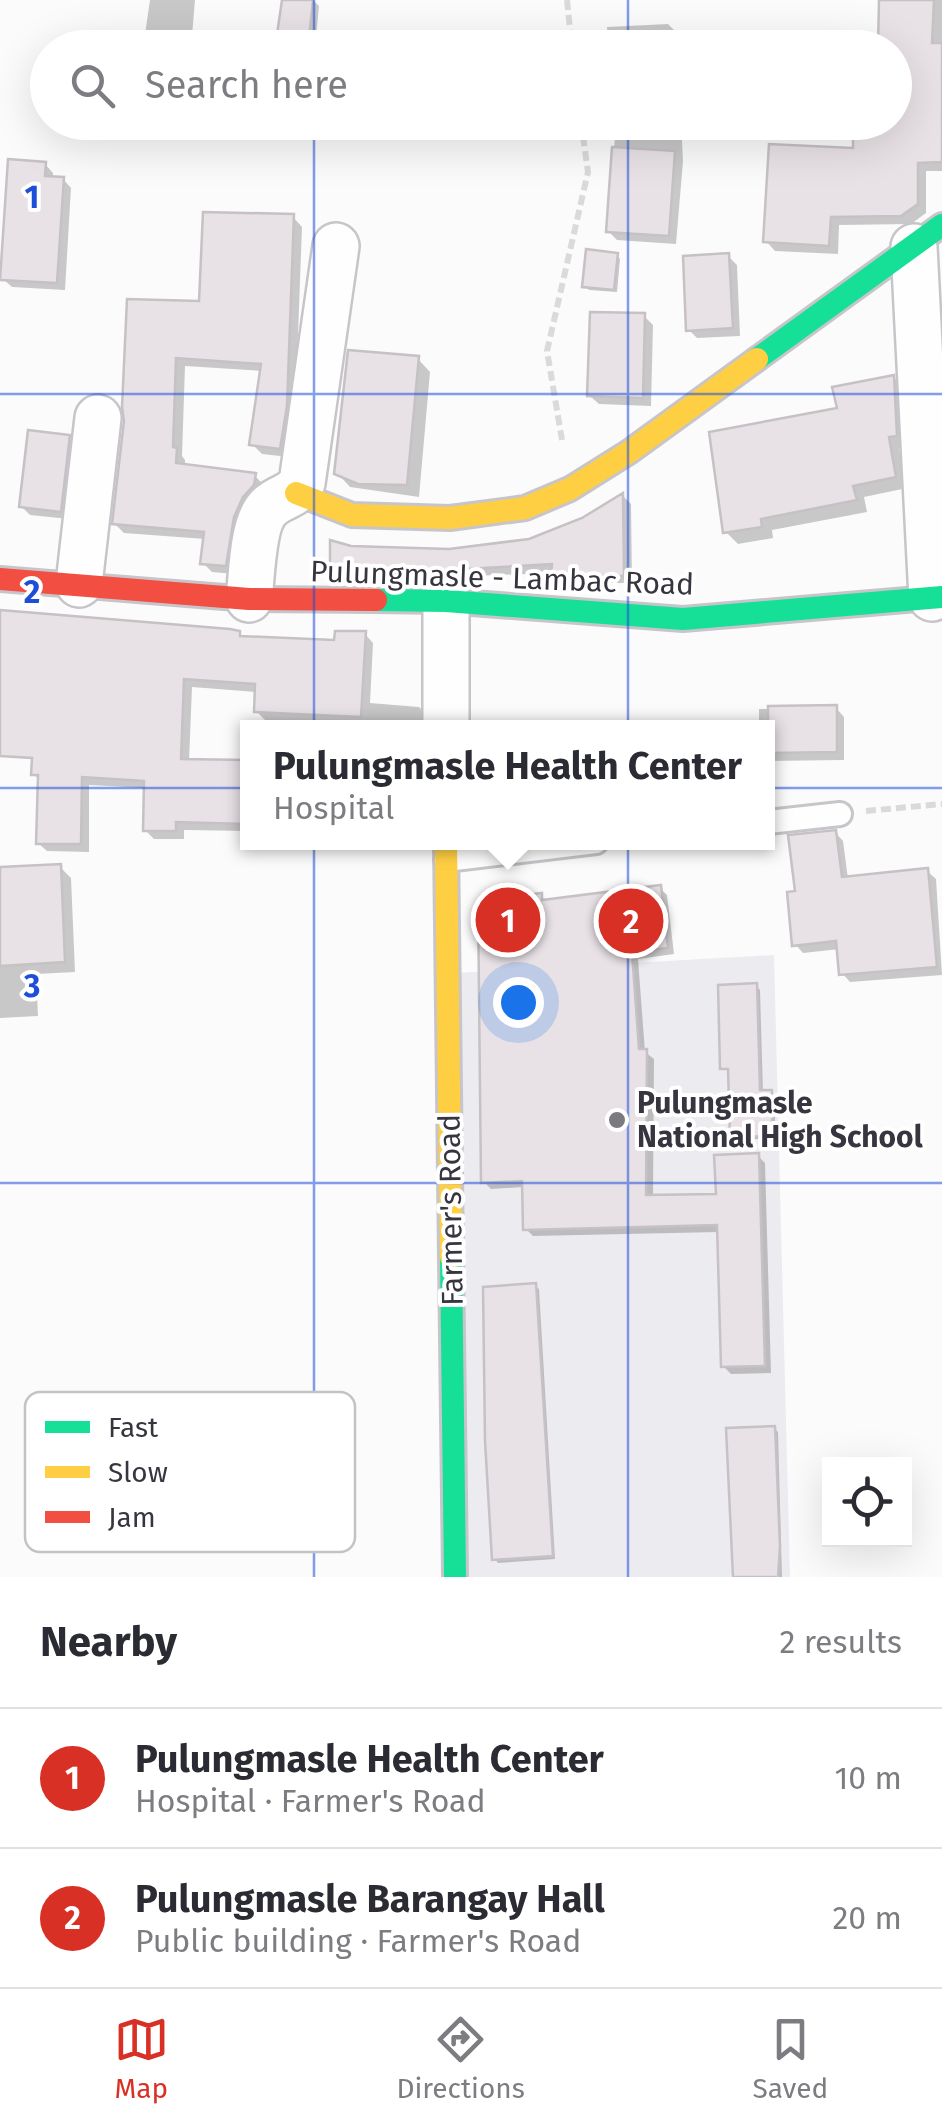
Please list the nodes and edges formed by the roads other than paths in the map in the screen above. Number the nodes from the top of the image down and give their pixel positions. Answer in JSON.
{"nodes":[{"id":1,"x":928,"y":236,"type":"edge"},
{"id":2,"x":336,"y":246,"type":"dead end"},
{"id":3,"x":931,"y":397,"type":"edge"},
{"id":4,"x":98,"y":418,"type":"dead end"},
{"id":5,"x":296,"y":493,"type":"junction"},
{"id":6,"x":0,"y":579,"type":"edge"},
{"id":7,"x":79,"y":584,"type":"junction"},
{"id":8,"x":937,"y":598,"type":"edge"},
{"id":9,"x":248,"y":599,"type":"junction"},
{"id":10,"x":446,"y":601,"type":"junction"},
{"id":11,"x":446,"y":720,"type":"edge"},
{"id":12,"x":840,"y":814,"type":"road end"},
{"id":13,"x":775,"y":821,"type":"edge"},
{"id":14,"x":446,"y":851,"type":"edge"},
{"id":15,"x":455,"y":1577,"type":"edge"}],
"edges":[{"from":1,"to":3,"type":"street"},
{"from":1,"to":5,"type":"street"},
{"from":2,"to":5,"type":"street"},
{"from":3,"to":8,"type":"street"},
{"from":4,"to":7,"type":"street"},
{"from":5,"to":9,"type":"street"},
{"from":6,"to":7,"type":"street","name":"Pulungmasle - Lambac Road"},
{"from":7,"to":9,"type":"street","name":"Pulungmasle - Lambac Road"},
{"from":8,"to":10,"type":"street","name":"Pulungmasle - Lambac Road"},
{"from":9,"to":10,"type":"street","name":"Pulungmasle - Lambac Road"},
{"from":10,"to":11,"type":"street"},
{"from":12,"to":13,"type":"lane"},
{"from":14,"to":15,"type":"street","name":"Farmer's Road"}]}
